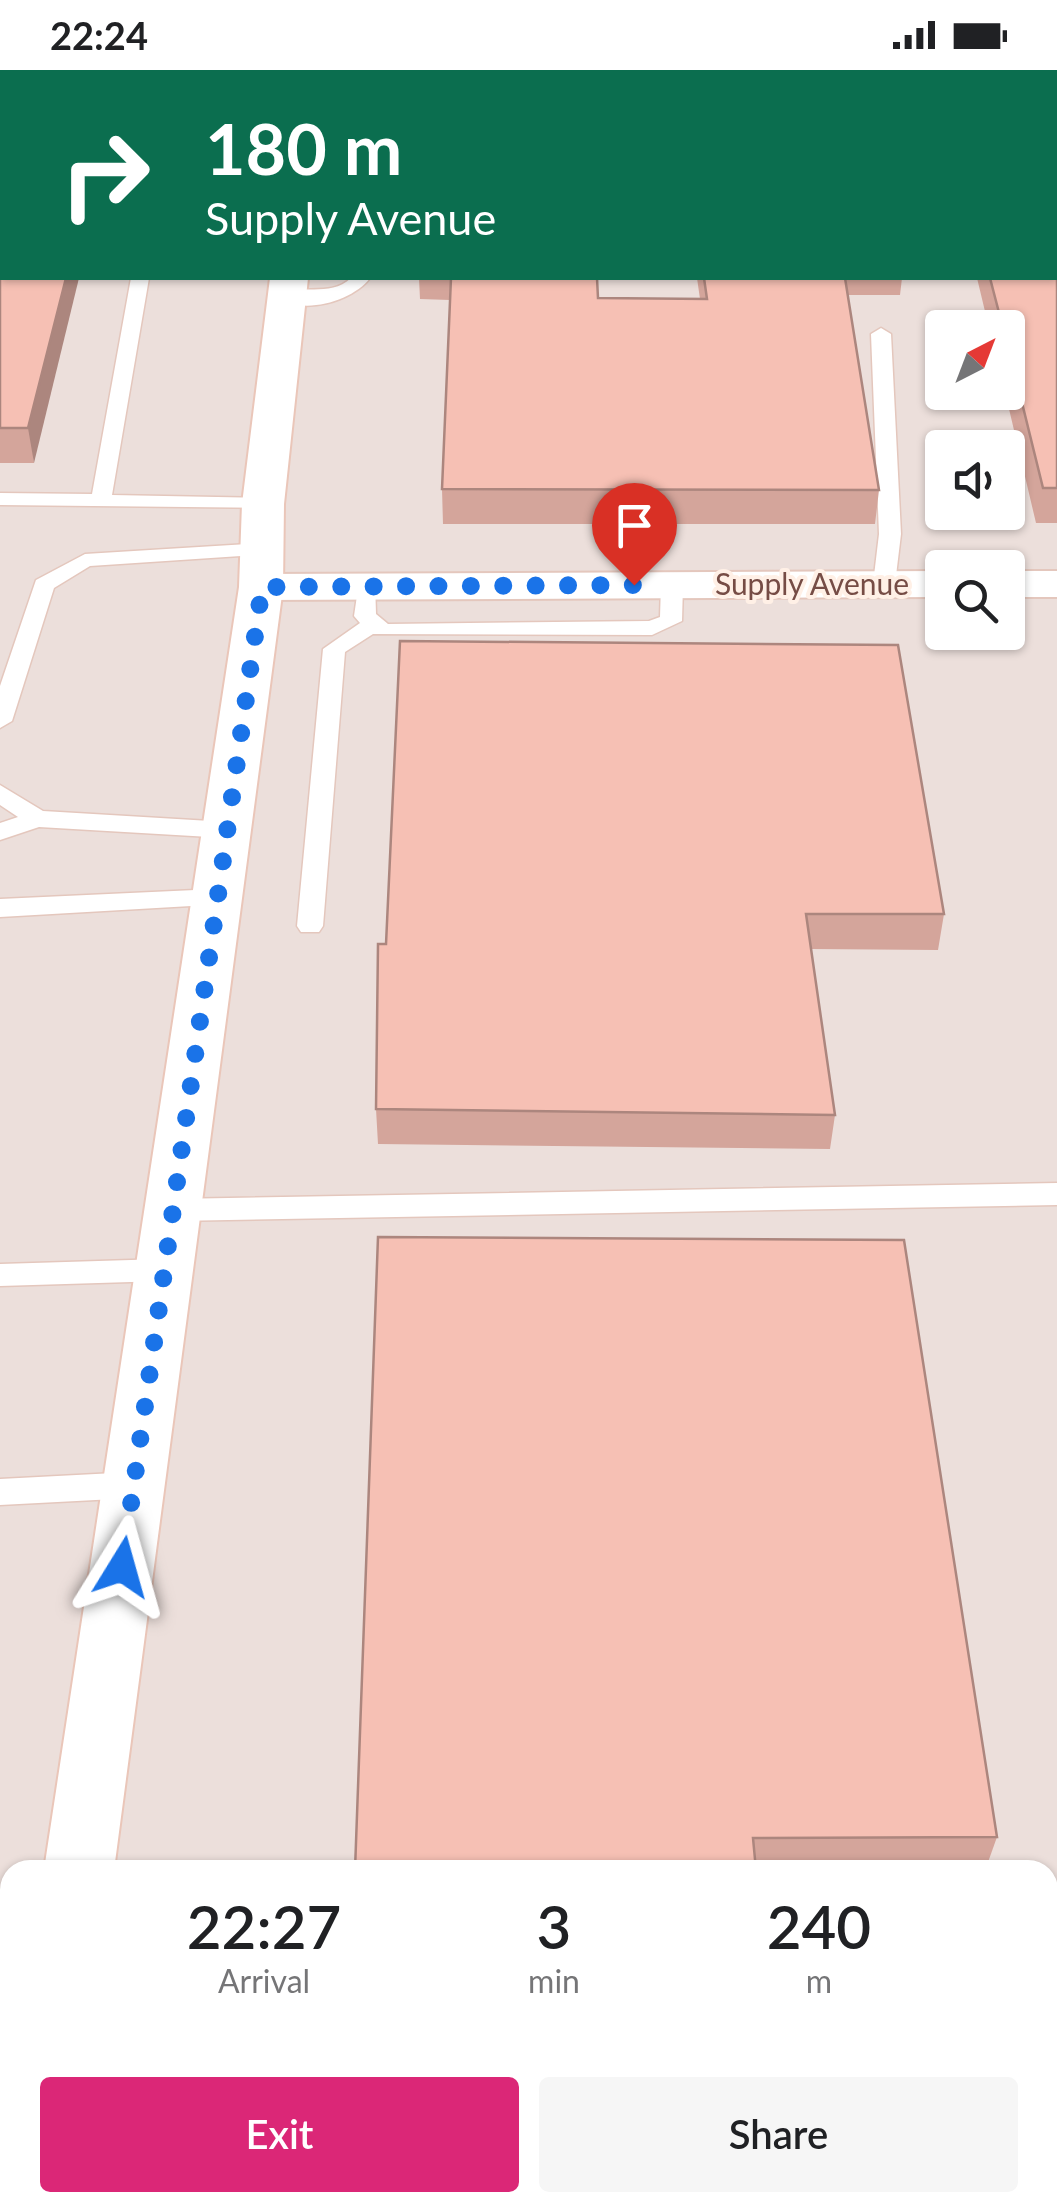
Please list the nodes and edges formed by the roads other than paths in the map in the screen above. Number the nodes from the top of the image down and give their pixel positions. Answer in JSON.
{"nodes":[{"id":1,"x":140,"y":280,"type":"edge"},
{"id":2,"x":360,"y":280,"type":"edge"},
{"id":3,"x":288,"y":287,"type":"edge"},
{"id":4,"x":881,"y":334,"type":"dead end"},
{"id":5,"x":0,"y":499,"type":"edge"},
{"id":6,"x":101,"y":500,"type":"junction"},
{"id":7,"x":263,"y":547,"type":"junction"},
{"id":8,"x":884,"y":584,"type":"junction"},
{"id":9,"x":925,"y":584,"type":"edge"},
{"id":10,"x":1025,"y":584,"type":"edge"},
{"id":11,"x":1057,"y":584,"type":"edge"},
{"id":12,"x":370,"y":606,"type":"junction"},
{"id":13,"x":0,"y":721,"type":"edge"},
{"id":14,"x":0,"y":793,"type":"edge"},
{"id":15,"x":37,"y":819,"type":"junction"},
{"id":16,"x":227,"y":830,"type":"junction"},
{"id":17,"x":0,"y":832,"type":"edge"},
{"id":18,"x":217,"y":898,"type":"junction"},
{"id":19,"x":0,"y":908,"type":"edge"},
{"id":20,"x":310,"y":926,"type":"dead end"},
{"id":21,"x":1057,"y":1194,"type":"edge"},
{"id":22,"x":172,"y":1210,"type":"junction"},
{"id":23,"x":164,"y":1270,"type":"junction"},
{"id":24,"x":0,"y":1275,"type":"edge"},
{"id":25,"x":134,"y":1485,"type":"junction"},
{"id":26,"x":0,"y":1492,"type":"edge"},
{"id":27,"x":80,"y":1860,"type":"edge"}],
"edges":[{"from":1,"to":6,"type":"lane"},
{"from":2,"to":3,"type":"lane"},
{"from":3,"to":7,"type":"main road"},
{"from":4,"to":8,"type":"lane"},
{"from":5,"to":6,"type":"lane"},
{"from":6,"to":7,"type":"lane"},
{"from":7,"to":12,"type":"main road","name":"Supply Avenue"},
{"from":7,"to":13,"type":"lane"},
{"from":7,"to":16,"type":"main road"},
{"from":8,"to":9,"type":"main road","name":"Supply Avenue"},
{"from":8,"to":12,"type":"main road","name":"Supply Avenue"},
{"from":10,"to":11,"type":"main road"},
{"from":12,"to":20,"type":"lane"},
{"from":14,"to":15,"type":"lane"},
{"from":15,"to":16,"type":"lane"},
{"from":15,"to":17,"type":"lane"},
{"from":16,"to":18,"type":"main road"},
{"from":18,"to":19,"type":"lane"},
{"from":18,"to":22,"type":"main road"},
{"from":21,"to":22,"type":"lane"},
{"from":22,"to":23,"type":"main road"},
{"from":23,"to":24,"type":"lane"},
{"from":23,"to":25,"type":"main road"},
{"from":25,"to":26,"type":"lane"},
{"from":25,"to":27,"type":"main road"}]}
